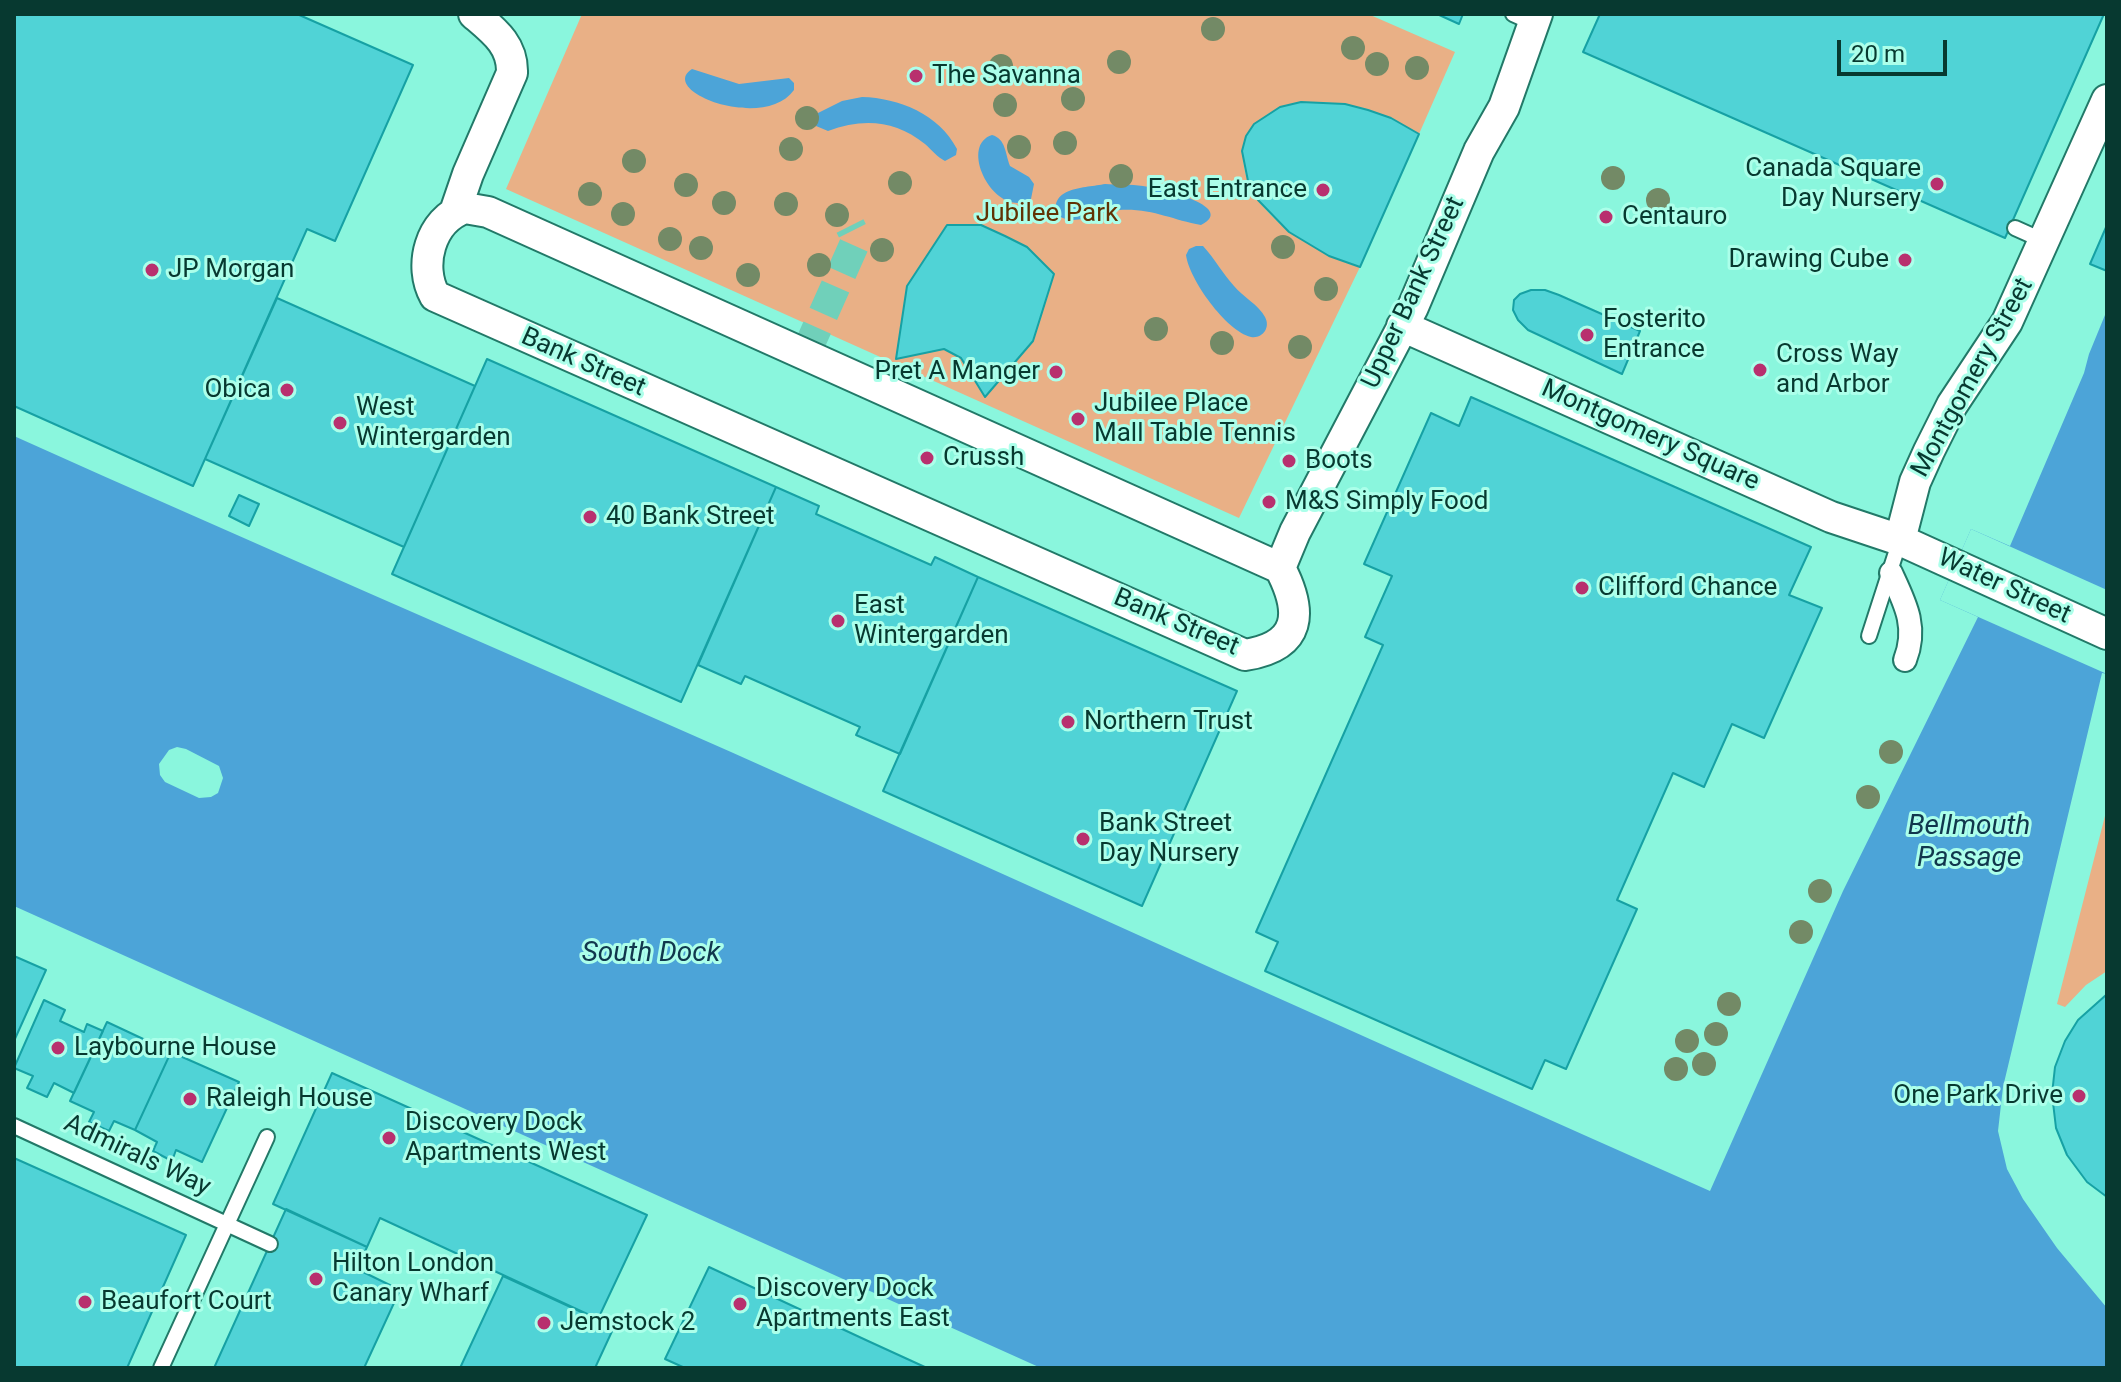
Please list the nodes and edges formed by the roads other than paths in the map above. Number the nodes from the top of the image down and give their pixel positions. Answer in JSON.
{"nodes":[{"id":1,"x":474,"y":14,"type":"edge"},
{"id":2,"x":1528,"y":17,"type":"edge"},
{"id":3,"x":2107,"y":100,"type":"edge"},
{"id":4,"x":455,"y":212,"type":"junction"},
{"id":5,"x":2015,"y":228,"type":"dead end"},
{"id":6,"x":2045,"y":242,"type":"junction"},
{"id":7,"x":1402,"y":326,"type":"junction"},
{"id":8,"x":1900,"y":540,"type":"junction"},
{"id":9,"x":1280,"y":568,"type":"junction"},
{"id":10,"x":1891,"y":573,"type":"junction"},
{"id":11,"x":2107,"y":634,"type":"edge"},
{"id":12,"x":1869,"y":636,"type":"dead end"},
{"id":13,"x":1905,"y":660,"type":"dead end"},
{"id":14,"x":14,"y":1126,"type":"edge"},
{"id":15,"x":267,"y":1137,"type":"dead end"},
{"id":16,"x":227,"y":1223,"type":"junction"},
{"id":17,"x":270,"y":1244,"type":"dead end"},
{"id":18,"x":161,"y":1368,"type":"edge"}],
"edges":[{"from":1,"to":4,"type":"street","name":"Bank Street"},
{"from":2,"to":7,"type":"street","name":"Upper Bank Street"},
{"from":3,"to":6,"type":"street","name":"Montgomery Street"},
{"from":4,"to":9,"type":"street"},
{"from":4,"to":9,"type":"street","name":"Bank Street"},
{"from":5,"to":6,"type":"lane"},
{"from":6,"to":8,"type":"street","name":"Montgomery Street"},
{"from":7,"to":8,"type":"street","name":"Montgomery Square"},
{"from":7,"to":9,"type":"street","name":"Upper Bank Street"},
{"from":8,"to":10,"type":"lane","name":"Montgomery Street"},
{"from":8,"to":11,"type":"street","name":"Water Street"},
{"from":10,"to":12,"type":"lane","name":"Montgomery Street"},
{"from":10,"to":13,"type":"street"},
{"from":14,"to":16,"type":"lane","name":"Admirals Way"},
{"from":15,"to":16,"type":"lane"},
{"from":16,"to":17,"type":"lane"},
{"from":16,"to":18,"type":"lane","name":"Admirals Way"}]}
